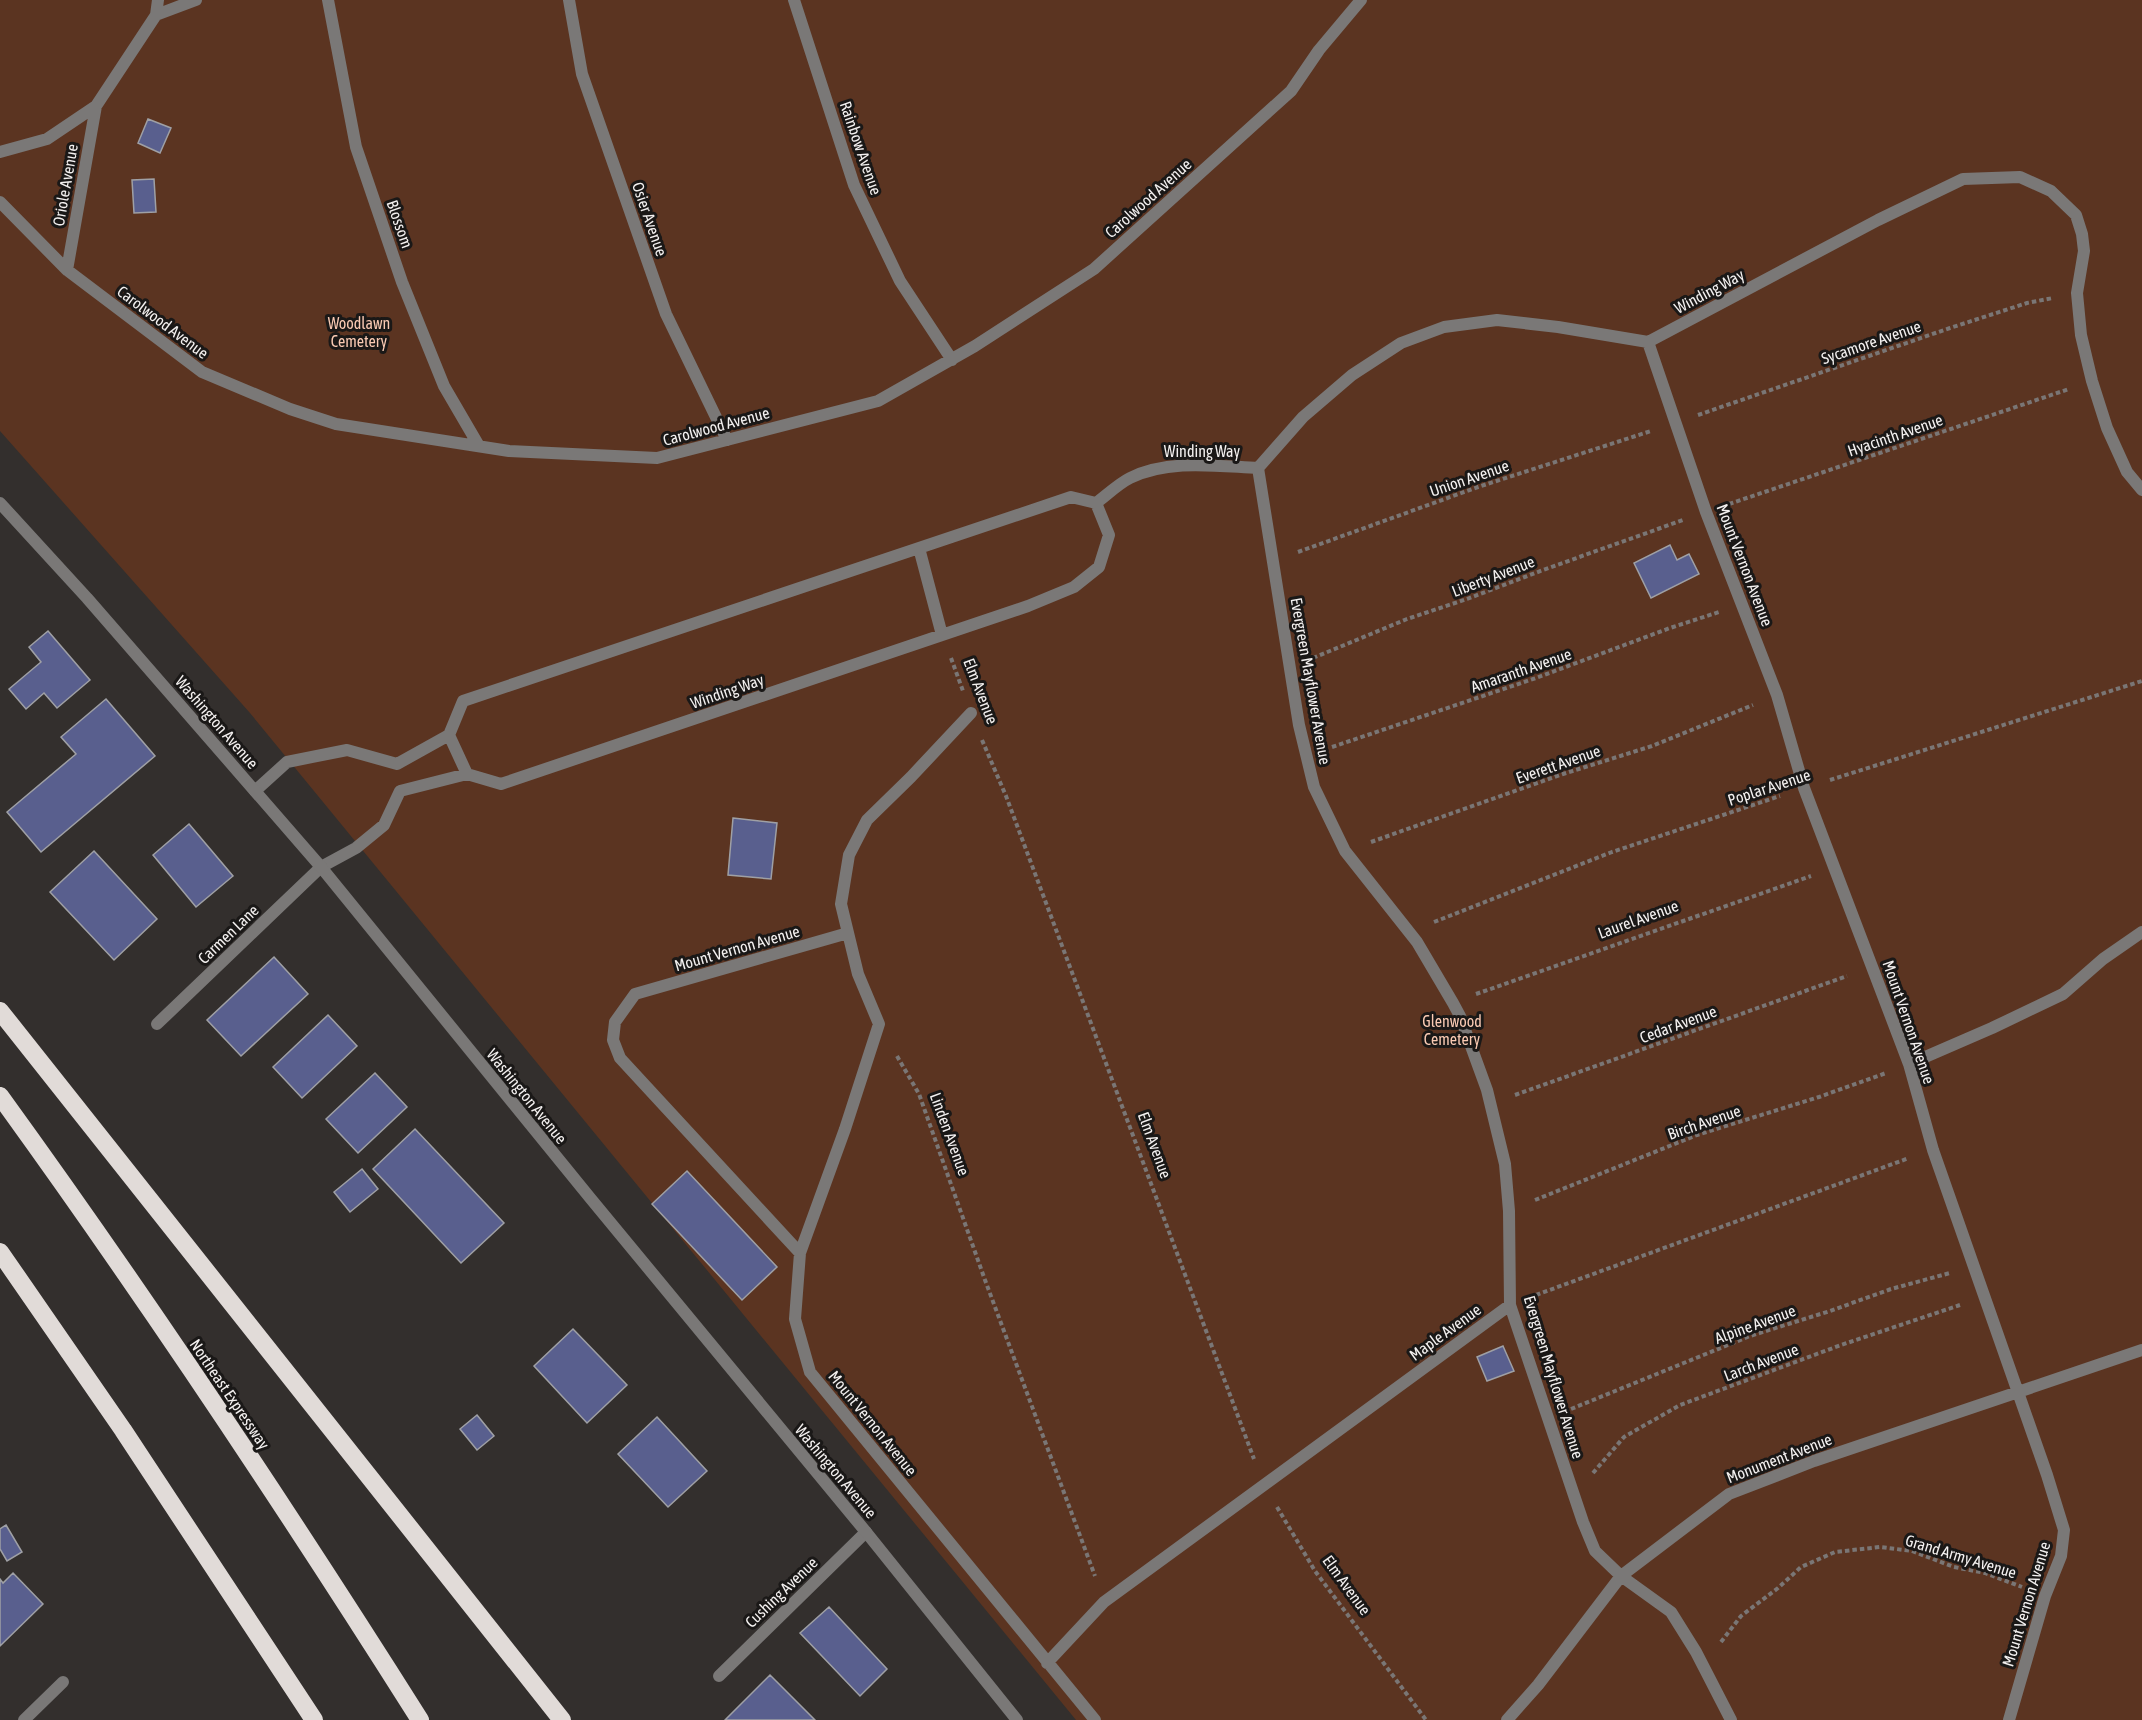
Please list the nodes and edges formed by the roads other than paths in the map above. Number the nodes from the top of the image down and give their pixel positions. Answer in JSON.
{"nodes":[{"id":1,"x":158,"y":0,"type":"edge"},
{"id":2,"x":196,"y":0,"type":"edge"},
{"id":3,"x":328,"y":0,"type":"edge"},
{"id":4,"x":569,"y":0,"type":"edge"},
{"id":5,"x":794,"y":0,"type":"edge"},
{"id":6,"x":1361,"y":0,"type":"edge"},
{"id":7,"x":156,"y":15,"type":"junction"},
{"id":8,"x":96,"y":106,"type":"junction"},
{"id":9,"x":0,"y":152,"type":"edge"},
{"id":10,"x":0,"y":202,"type":"edge"},
{"id":11,"x":67,"y":270,"type":"junction"},
{"id":12,"x":1648,"y":342,"type":"junction"},
{"id":13,"x":952,"y":360,"type":"junction"},
{"id":14,"x":727,"y":440,"type":"junction"},
{"id":15,"x":478,"y":446,"type":"junction"},
{"id":16,"x":1258,"y":468,"type":"junction"},
{"id":17,"x":2142,"y":490,"type":"edge"},
{"id":18,"x":0,"y":503,"type":"edge"},
{"id":19,"x":1096,"y":503,"type":"junction"},
{"id":20,"x":919,"y":548,"type":"junction"},
{"id":21,"x":942,"y":635,"type":"junction"},
{"id":22,"x":971,"y":713,"type":"road end"},
{"id":23,"x":449,"y":735,"type":"junction"},
{"id":24,"x":467,"y":774,"type":"junction"},
{"id":25,"x":255,"y":791,"type":"junction"},
{"id":26,"x":321,"y":867,"type":"junction"},
{"id":27,"x":2142,"y":932,"type":"edge"},
{"id":28,"x":848,"y":933,"type":"junction"},
{"id":29,"x":0,"y":1011,"type":"edge"},
{"id":30,"x":157,"y":1024,"type":"dead end"},
{"id":31,"x":1909,"y":1065,"type":"junction"},
{"id":32,"x":0,"y":1096,"type":"edge"},
{"id":33,"x":0,"y":1252,"type":"edge"},
{"id":34,"x":800,"y":1253,"type":"junction"},
{"id":35,"x":1510,"y":1305,"type":"junction"},
{"id":36,"x":2142,"y":1350,"type":"edge"},
{"id":37,"x":2017,"y":1393,"type":"junction"},
{"id":38,"x":866,"y":1532,"type":"junction"},
{"id":39,"x":1621,"y":1576,"type":"junction"},
{"id":40,"x":1047,"y":1663,"type":"junction"},
{"id":41,"x":719,"y":1676,"type":"dead end"},
{"id":42,"x":63,"y":1682,"type":"dead end"},
{"id":43,"x":24,"y":1720,"type":"edge"},
{"id":44,"x":314,"y":1720,"type":"edge"},
{"id":45,"x":420,"y":1720,"type":"edge"},
{"id":46,"x":562,"y":1720,"type":"edge"},
{"id":47,"x":1017,"y":1720,"type":"edge"},
{"id":48,"x":1095,"y":1720,"type":"edge"},
{"id":49,"x":1507,"y":1720,"type":"edge"},
{"id":50,"x":1731,"y":1720,"type":"edge"},
{"id":51,"x":2009,"y":1720,"type":"edge"}],
"edges":[{"from":1,"to":7,"type":"street"},
{"from":2,"to":7,"type":"street"},
{"from":3,"to":15,"type":"street","name":"Blossom"},
{"from":4,"to":14,"type":"street","name":"Osier Avenue"},
{"from":5,"to":13,"type":"street","name":"Rainbow Avenue"},
{"from":6,"to":13,"type":"street","name":"Carolwood Avenue"},
{"from":7,"to":8,"type":"street","name":"Oriole Avenue"},
{"from":8,"to":9,"type":"street","name":"Oriole Avenue"},
{"from":8,"to":11,"type":"street","name":"Oriole Avenue"},
{"from":10,"to":11,"type":"street","name":"Carolwood Avenue"},
{"from":11,"to":15,"type":"street","name":"Carolwood Avenue"},
{"from":12,"to":16,"type":"street","name":"Winding Way"},
{"from":12,"to":17,"type":"street","name":"Winding Way"},
{"from":12,"to":31,"type":"street","name":"Mount Vernon Avenue"},
{"from":13,"to":14,"type":"street","name":"Carolwood Avenue"},
{"from":14,"to":15,"type":"street","name":"Carolwood Avenue"},
{"from":16,"to":19,"type":"street","name":"Winding Way"},
{"from":16,"to":35,"type":"street","name":"Evergreen Mayflower Avenue"},
{"from":18,"to":25,"type":"street","name":"Washington Avenue"},
{"from":19,"to":20,"type":"street"},
{"from":19,"to":21,"type":"street","name":"Winding Way"},
{"from":20,"to":21,"type":"street"},
{"from":20,"to":23,"type":"street"},
{"from":21,"to":24,"type":"street","name":"Winding Way"},
{"from":22,"to":28,"type":"street"},
{"from":23,"to":24,"type":"street"},
{"from":23,"to":25,"type":"street"},
{"from":24,"to":26,"type":"street"},
{"from":25,"to":26,"type":"street","name":"Washington Avenue"},
{"from":26,"to":30,"type":"street","name":"Carmen Lane"},
{"from":26,"to":38,"type":"street","name":"Washington Avenue"},
{"from":27,"to":31,"type":"street"},
{"from":28,"to":34,"type":"street","name":"Mount Vernon Avenue"},
{"from":28,"to":34,"type":"street","name":"Mount Vernon Avenue"},
{"from":29,"to":46,"type":"highway"},
{"from":31,"to":37,"type":"street","name":"Mount Vernon Avenue"},
{"from":32,"to":45,"type":"highway","name":"Northeast Expressway"},
{"from":33,"to":44,"type":"highway"},
{"from":34,"to":40,"type":"street","name":"Mount Vernon Avenue"},
{"from":35,"to":39,"type":"street","name":"Evergreen Mayflower Avenue"},
{"from":35,"to":40,"type":"street","name":"Maple Avenue"},
{"from":36,"to":37,"type":"street","name":"Monument Avenue"},
{"from":37,"to":39,"type":"street","name":"Monument Avenue"},
{"from":37,"to":51,"type":"street","name":"Mount Vernon Avenue"},
{"from":38,"to":41,"type":"street","name":"Cushing Avenue"},
{"from":38,"to":47,"type":"street","name":"Washington Avenue"},
{"from":39,"to":49,"type":"street","name":"Monument Avenue"},
{"from":39,"to":50,"type":"street","name":"Evergreen Mayflower Avenue"},
{"from":40,"to":48,"type":"street","name":"Mount Vernon Avenue"},
{"from":42,"to":43,"type":"street"}]}
